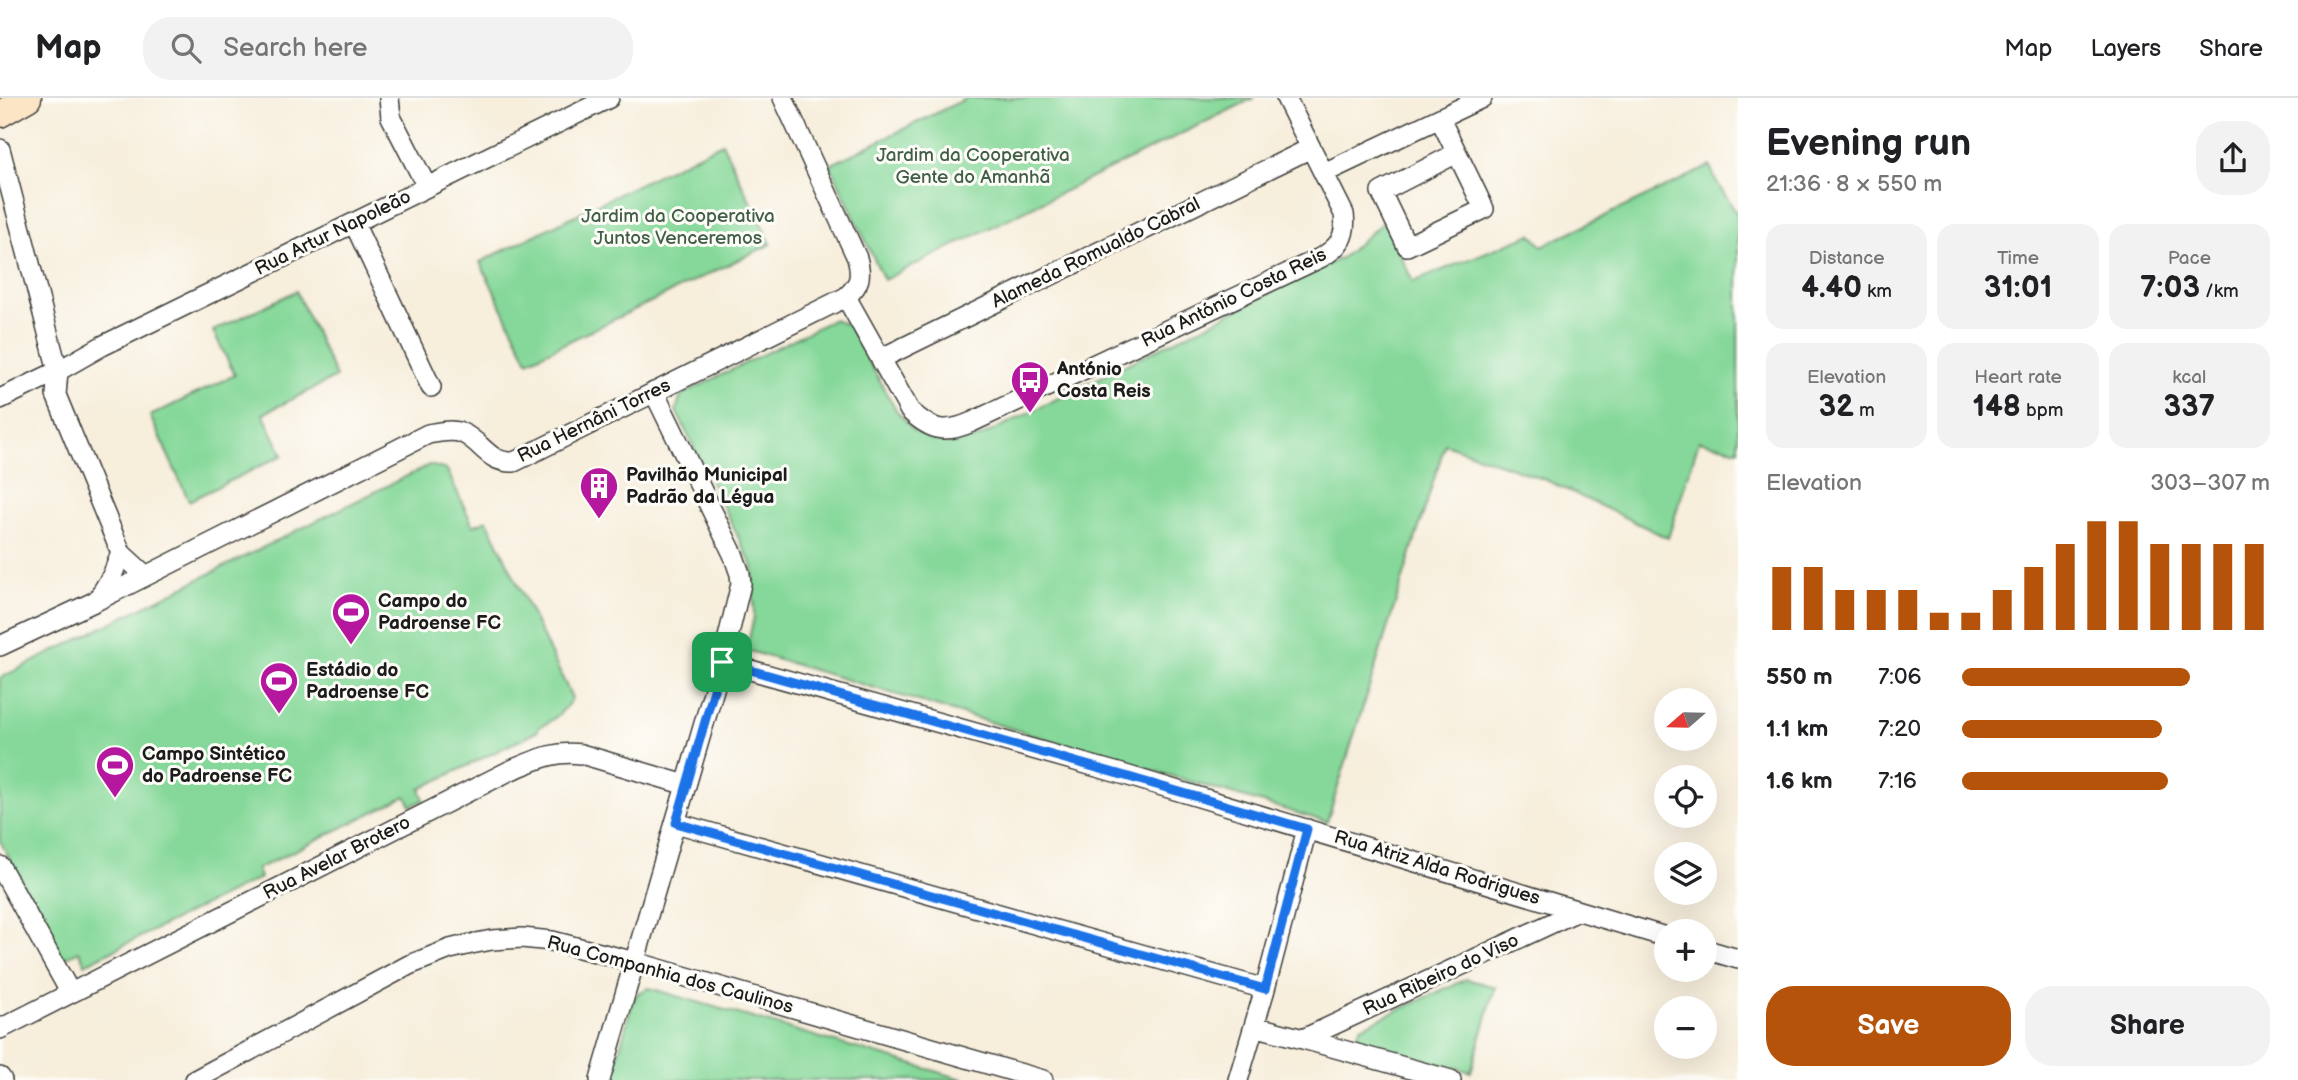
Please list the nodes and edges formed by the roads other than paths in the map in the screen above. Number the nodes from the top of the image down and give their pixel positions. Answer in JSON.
{"nodes":[{"id":1,"x":28,"y":98,"type":"edge"},
{"id":2,"x":389,"y":98,"type":"edge"},
{"id":3,"x":609,"y":98,"type":"edge"},
{"id":4,"x":783,"y":98,"type":"edge"},
{"id":5,"x":1286,"y":98,"type":"edge"},
{"id":6,"x":1482,"y":98,"type":"edge"},
{"id":7,"x":0,"y":114,"type":"edge"},
{"id":8,"x":1440,"y":119,"type":"junction"},
{"id":9,"x":1311,"y":148,"type":"junction"},
{"id":10,"x":0,"y":149,"type":"edge"},
{"id":11,"x":1457,"y":153,"type":"junction"},
{"id":12,"x":1324,"y":173,"type":"junction"},
{"id":13,"x":426,"y":187,"type":"junction"},
{"id":14,"x":354,"y":223,"type":"junction"},
{"id":15,"x":846,"y":297,"type":"junction"},
{"id":16,"x":882,"y":358,"type":"junction"},
{"id":17,"x":58,"y":371,"type":"junction"},
{"id":18,"x":431,"y":387,"type":"dead end"},
{"id":19,"x":654,"y":392,"type":"junction"},
{"id":20,"x":0,"y":398,"type":"edge"},
{"id":21,"x":121,"y":553,"type":"junction"},
{"id":22,"x":145,"y":575,"type":"junction"},
{"id":23,"x":98,"y":600,"type":"junction"},
{"id":24,"x":0,"y":646,"type":"edge"},
{"id":25,"x":722,"y":662,"type":"junction"},
{"id":26,"x":686,"y":785,"type":"junction"},
{"id":27,"x":676,"y":823,"type":"junction"},
{"id":28,"x":1307,"y":829,"type":"junction"},
{"id":29,"x":0,"y":866,"type":"edge"},
{"id":30,"x":1578,"y":911,"type":"junction"},
{"id":31,"x":1654,"y":933,"type":"edge"},
{"id":32,"x":1717,"y":953,"type":"edge"},
{"id":33,"x":1738,"y":959,"type":"edge"},
{"id":34,"x":635,"y":962,"type":"junction"},
{"id":35,"x":1265,"y":989,"type":"junction"},
{"id":36,"x":70,"y":992,"type":"junction"},
{"id":37,"x":1254,"y":1026,"type":"junction"},
{"id":38,"x":0,"y":1029,"type":"edge"},
{"id":39,"x":1303,"y":1039,"type":"junction"},
{"id":40,"x":195,"y":1080,"type":"edge"},
{"id":41,"x":600,"y":1080,"type":"edge"},
{"id":42,"x":1043,"y":1080,"type":"edge"},
{"id":43,"x":1238,"y":1080,"type":"edge"},
{"id":44,"x":1451,"y":1080,"type":"edge"}],
"edges":[{"from":1,"to":7,"type":"main road"},
{"from":2,"to":13,"type":"street"},
{"from":3,"to":13,"type":"street","name":"Rua Artur Napoleão"},
{"from":4,"to":15,"type":"street"},
{"from":5,"to":9,"type":"street","name":"Rua António Costa Reis"},
{"from":6,"to":8,"type":"street"},
{"from":8,"to":11,"type":"street"},
{"from":8,"to":12,"type":"street"},
{"from":9,"to":12,"type":"street","name":"Rua António Costa Reis"},
{"from":9,"to":16,"type":"street","name":"Alameda Romualdo Cabral"},
{"from":10,"to":17,"type":"street"},
{"from":11,"to":11,"type":"street"},
{"from":12,"to":16,"type":"street","name":"Rua António Costa Reis"},
{"from":13,"to":14,"type":"street","name":"Rua Artur Napoleão"},
{"from":14,"to":17,"type":"street","name":"Rua Artur Napoleão"},
{"from":14,"to":18,"type":"street"},
{"from":15,"to":16,"type":"street","name":"Rua António Costa Reis"},
{"from":15,"to":19,"type":"street","name":"Rua Hernâni Torres"},
{"from":17,"to":20,"type":"street","name":"Rua Artur Napoleão"},
{"from":17,"to":21,"type":"street"},
{"from":19,"to":22,"type":"street","name":"Rua Hernâni Torres"},
{"from":19,"to":25,"type":"street"},
{"from":21,"to":22,"type":"street"},
{"from":21,"to":23,"type":"street"},
{"from":22,"to":23,"type":"street","name":"Rua Hernâni Torres"},
{"from":23,"to":24,"type":"street","name":"Rua Hernâni Torres"},
{"from":25,"to":26,"type":"street"},
{"from":25,"to":28,"type":"street","name":"Rua Atriz Alda Rodrigues"},
{"from":26,"to":27,"type":"street"},
{"from":26,"to":36,"type":"street","name":"Rua Avelar Brotero"},
{"from":27,"to":34,"type":"street"},
{"from":27,"to":35,"type":"street"},
{"from":28,"to":30,"type":"street","name":"Rua Atriz Alda Rodrigues"},
{"from":28,"to":35,"type":"street"},
{"from":29,"to":36,"type":"street"},
{"from":30,"to":31,"type":"street","name":"Rua Atriz Alda Rodrigues"},
{"from":30,"to":39,"type":"street","name":"Rua Ribeiro do Viso"},
{"from":32,"to":33,"type":"street"},
{"from":34,"to":40,"type":"street","name":"Rua Companhia dos Caulinos"},
{"from":34,"to":41,"type":"street"},
{"from":34,"to":42,"type":"street","name":"Rua Companhia dos Caulinos"},
{"from":35,"to":37,"type":"street"},
{"from":36,"to":38,"type":"street","name":"Rua Avelar Brotero"},
{"from":37,"to":39,"type":"street"},
{"from":37,"to":43,"type":"street"},
{"from":39,"to":44,"type":"street"}]}
